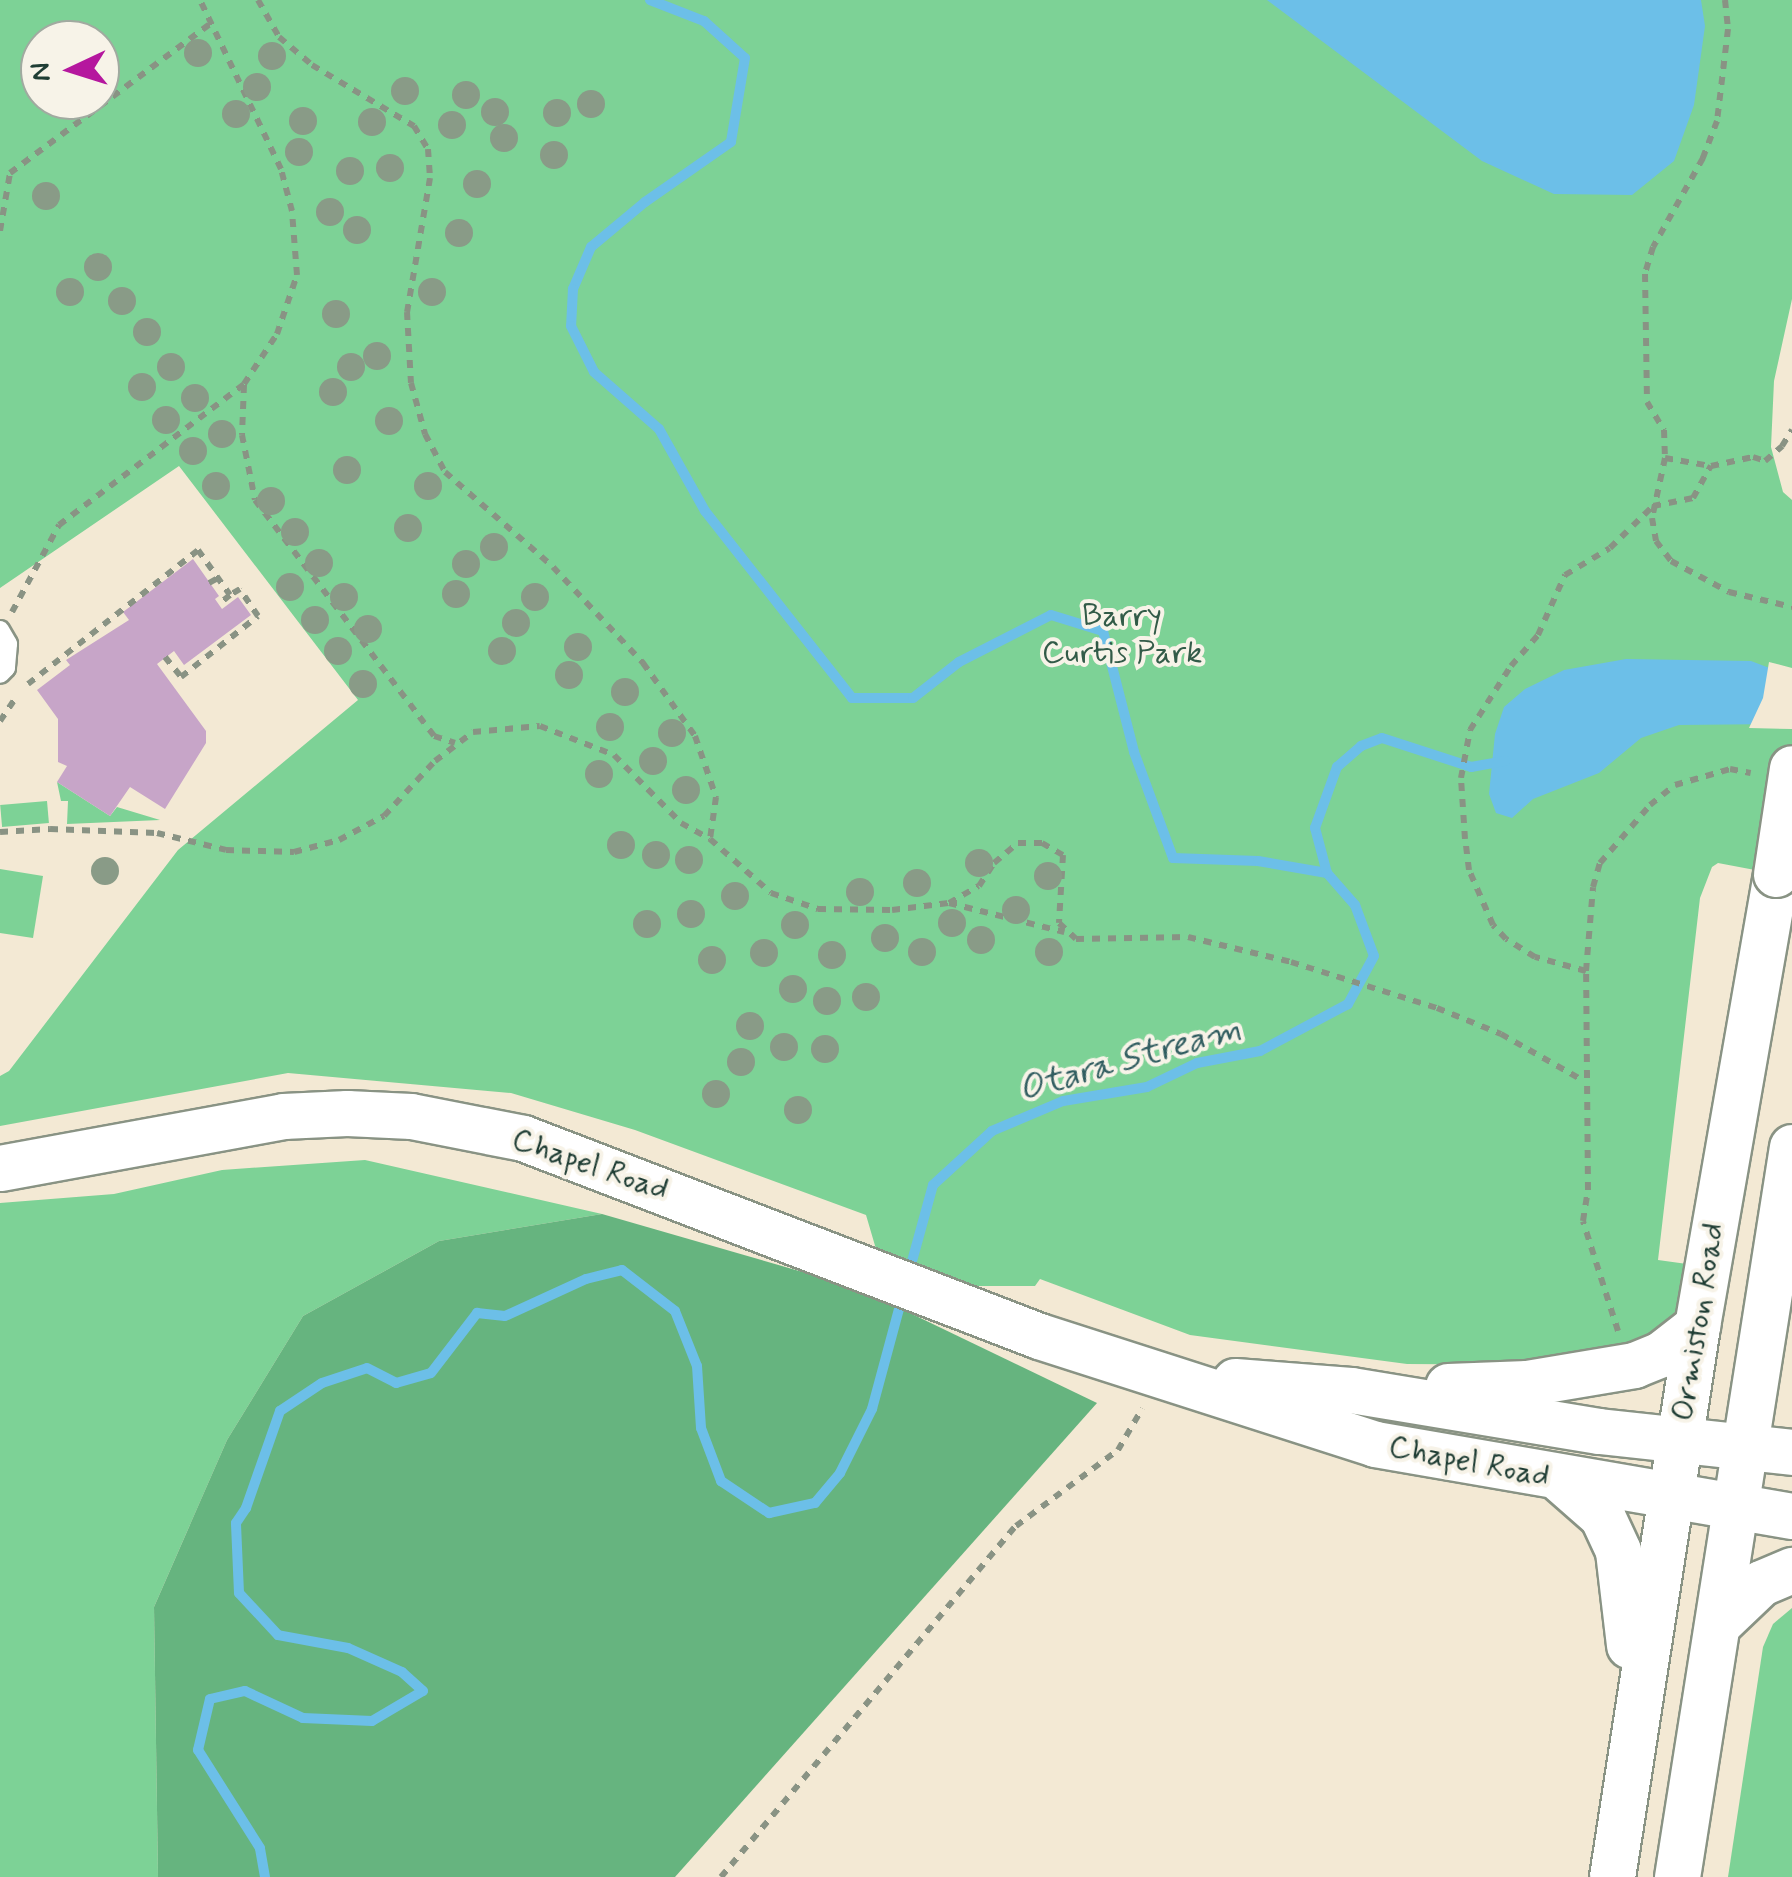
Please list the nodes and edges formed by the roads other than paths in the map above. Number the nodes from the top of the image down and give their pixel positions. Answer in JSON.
{"nodes":[{"id":1,"x":1,"y":631,"type":"edge"},
{"id":2,"x":0,"y":674,"type":"edge"},
{"id":3,"x":1776,"y":771,"type":"edge"},
{"id":4,"x":1792,"y":1147,"type":"edge"},
{"id":5,"x":0,"y":1168,"type":"edge"},
{"id":6,"x":1789,"y":1218,"type":"edge"},
{"id":7,"x":1697,"y":1326,"type":"junction"},
{"id":8,"x":1153,"y":1375,"type":"junction"},
{"id":9,"x":1351,"y":1390,"type":"junction"},
{"id":10,"x":1679,"y":1440,"type":"junction"},
{"id":11,"x":1746,"y":1447,"type":"junction"},
{"id":12,"x":1792,"y":1452,"type":"edge"},
{"id":13,"x":1561,"y":1480,"type":"junction"},
{"id":14,"x":1672,"y":1497,"type":"junction"},
{"id":15,"x":1736,"y":1508,"type":"junction"},
{"id":16,"x":1792,"y":1516,"type":"edge"},
{"id":17,"x":1792,"y":1570,"type":"edge"},
{"id":18,"x":1718,"y":1623,"type":"junction"},
{"id":19,"x":1633,"y":1725,"type":"junction"},
{"id":20,"x":1612,"y":1877,"type":"edge"},
{"id":21,"x":1677,"y":1877,"type":"edge"}],
"edges":[{"from":1,"to":2,"type":"lane"},
{"from":3,"to":7,"type":"main road","name":"Ormiston Road","bridge":true},
{"from":4,"to":6,"type":"main road","name":"Ormiston Road"},
{"from":5,"to":8,"type":"main road","name":"Chapel Road"},
{"from":6,"to":11,"type":"main road","name":"Ormiston Road"},
{"from":7,"to":9,"type":"main road"},
{"from":7,"to":10,"type":"main road","name":"Ormiston Road"},
{"from":8,"to":9,"type":"main road","name":"Chapel Road"},
{"from":8,"to":13,"type":"main road","name":"Chapel Road"},
{"from":9,"to":10,"type":"main road","name":"Chapel Road"},
{"from":10,"to":11,"type":"main road","name":"Chapel Road"},
{"from":10,"to":14,"type":"main road","name":"Ormiston Road"},
{"from":11,"to":12,"type":"main road","name":"Chapel Road"},
{"from":11,"to":15,"type":"main road","name":"Ormiston Road"},
{"from":13,"to":14,"type":"main road","name":"Chapel Road"},
{"from":13,"to":19,"type":"main road"},
{"from":14,"to":15,"type":"main road","name":"Chapel Road"},
{"from":14,"to":19,"type":"main road","name":"Ormiston Road"},
{"from":15,"to":16,"type":"main road","name":"Chapel Road"},
{"from":15,"to":18,"type":"main road","name":"Ormiston Road"},
{"from":17,"to":18,"type":"main road"},
{"from":18,"to":21,"type":"main road","name":"Ormiston Road"},
{"from":19,"to":20,"type":"main road","name":"Ormiston Road"}]}
